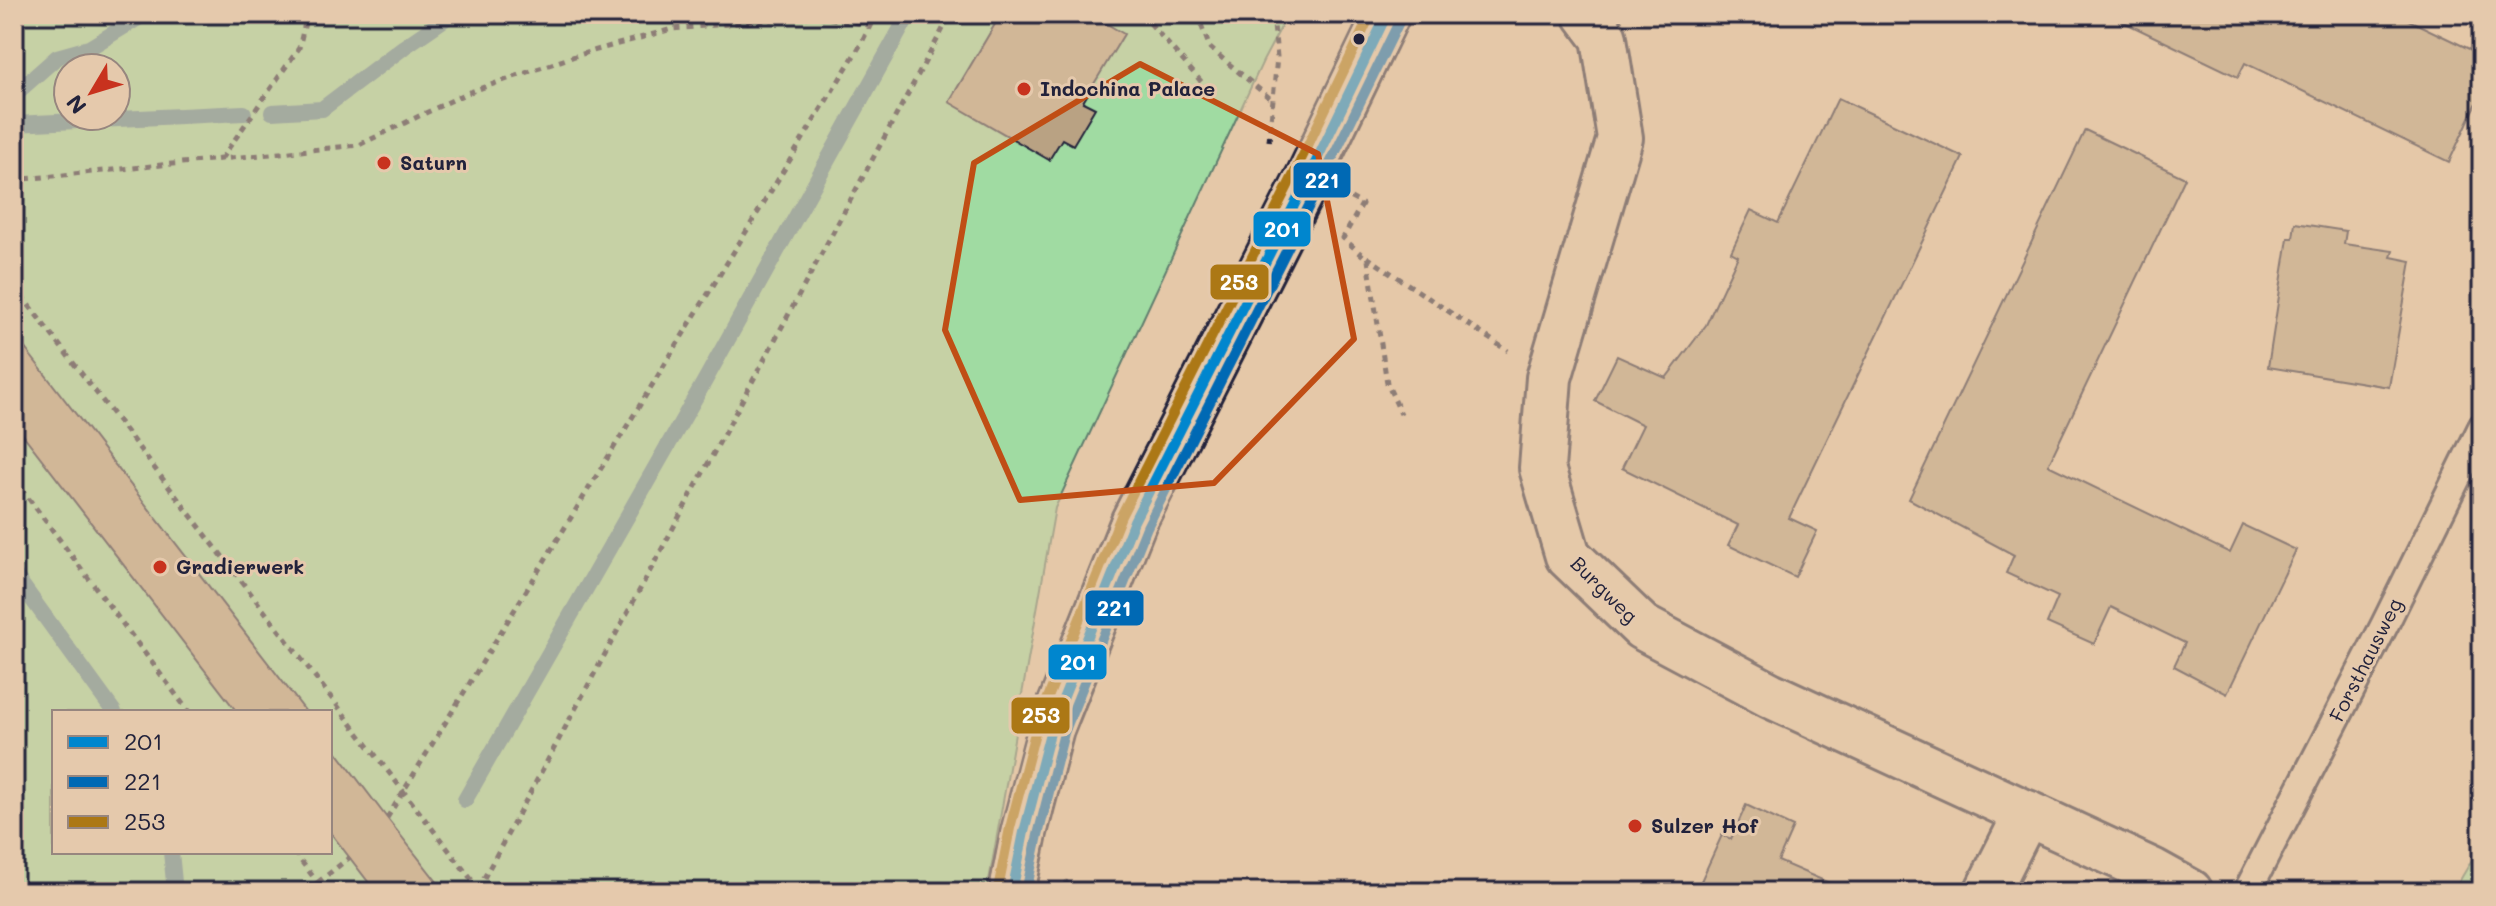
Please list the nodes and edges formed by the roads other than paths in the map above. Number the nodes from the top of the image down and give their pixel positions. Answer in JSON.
{"nodes":[{"id":1,"x":1387,"y":14,"type":"edge"},
{"id":2,"x":1586,"y":14,"type":"edge"},
{"id":3,"x":2482,"y":427,"type":"edge"},
{"id":4,"x":2027,"y":813,"type":"junction"},
{"id":5,"x":1012,"y":892,"type":"edge"},
{"id":6,"x":1987,"y":892,"type":"edge"},
{"id":7,"x":2190,"y":892,"type":"edge"},
{"id":8,"x":2247,"y":892,"type":"edge"}],
"edges":[{"from":1,"to":5,"type":"street"},
{"from":2,"to":4,"type":"street","name":"Burgweg"},
{"from":3,"to":8,"type":"lane","name":"Forsthausweg"},
{"from":4,"to":6,"type":"street"},
{"from":4,"to":7,"type":"street","name":"Burgweg"}]}
